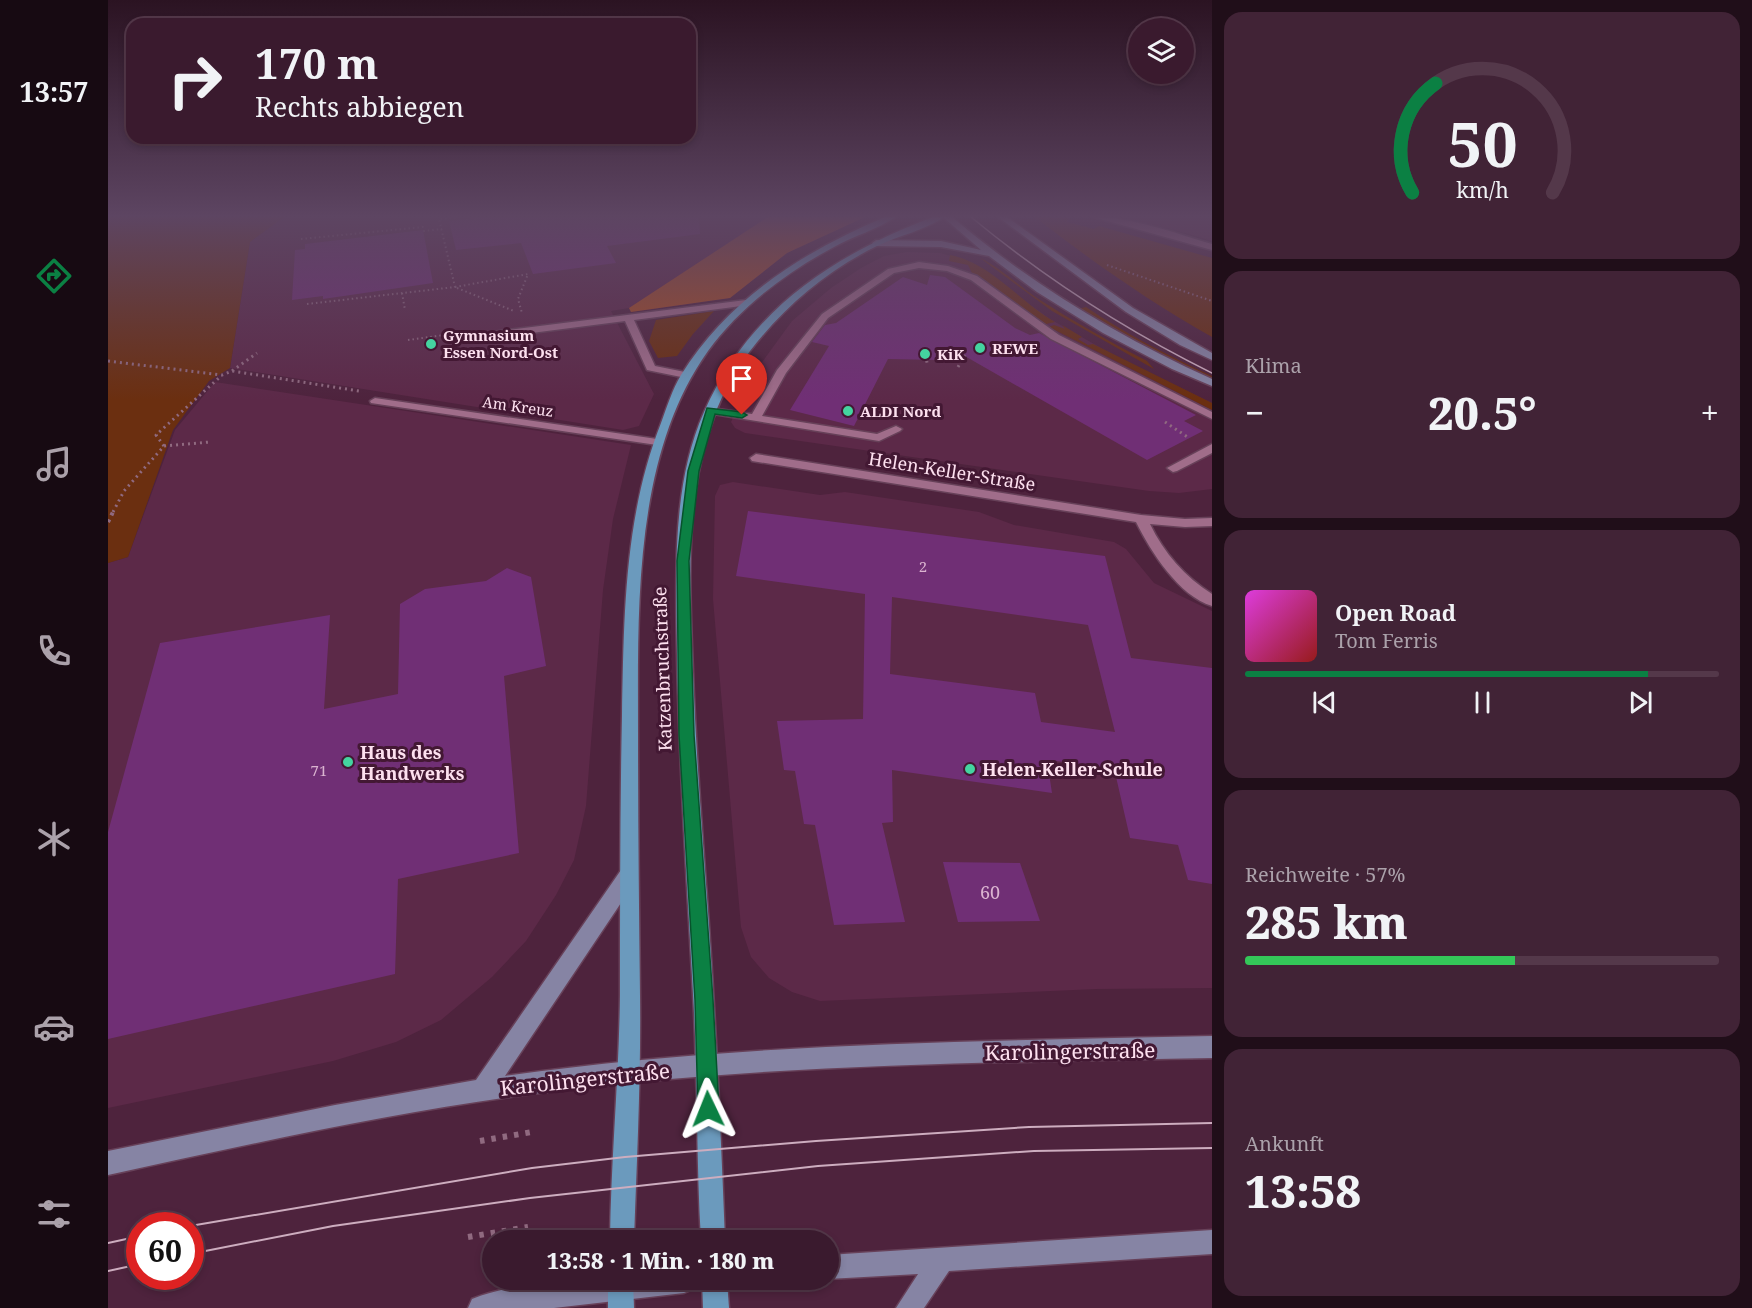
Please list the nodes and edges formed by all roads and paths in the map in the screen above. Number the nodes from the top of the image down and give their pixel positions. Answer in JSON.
{"nodes":[{"id":1,"x":453,"y":278,"type":"edge"},
{"id":2,"x":503,"y":278,"type":"edge"},
{"id":3,"x":526,"y":278,"type":"edge"},
{"id":4,"x":779,"y":278,"type":"edge"},
{"id":5,"x":816,"y":278,"type":"edge"},
{"id":6,"x":881,"y":278,"type":"edge"},
{"id":7,"x":974,"y":278,"type":"edge"},
{"id":8,"x":1024,"y":278,"type":"edge"},
{"id":9,"x":1084,"y":278,"type":"edge"},
{"id":10,"x":1147,"y":278,"type":"edge"},
{"id":11,"x":455,"y":287,"type":"junction"},
{"id":12,"x":402,"y":293,"type":"junction"},
{"id":13,"x":1212,"y":301,"type":"edge"},
{"id":14,"x":746,"y":303,"type":"junction"},
{"id":15,"x":307,"y":304,"type":"dead end"},
{"id":16,"x":405,"y":310,"type":"dead end"},
{"id":17,"x":628,"y":318,"type":"junction"},
{"id":18,"x":477,"y":337,"type":"joint"},
{"id":19,"x":408,"y":340,"type":"dead end"},
{"id":20,"x":257,"y":352,"type":"dead end"},
{"id":21,"x":925,"y":355,"type":"dead end"},
{"id":22,"x":965,"y":356,"type":"dead end"},
{"id":23,"x":1212,"y":357,"type":"edge"},
{"id":24,"x":108,"y":361,"type":"edge"},
{"id":25,"x":928,"y":366,"type":"dead end"},
{"id":26,"x":958,"y":367,"type":"dead end"},
{"id":27,"x":232,"y":371,"type":"junction"},
{"id":28,"x":222,"y":375,"type":"junction"},
{"id":29,"x":686,"y":375,"type":"junction"},
{"id":30,"x":1212,"y":383,"type":"edge"},
{"id":31,"x":375,"y":401,"type":"joint"},
{"id":32,"x":711,"y":411,"type":"junction"},
{"id":33,"x":1212,"y":416,"type":"edge"},
{"id":34,"x":756,"y":417,"type":"junction"},
{"id":35,"x":1165,"y":422,"type":"dead end"},
{"id":36,"x":896,"y":429,"type":"dead end"},
{"id":37,"x":1189,"y":438,"type":"dead end"},
{"id":38,"x":210,"y":442,"type":"dead end"},
{"id":39,"x":657,"y":442,"type":"junction"},
{"id":40,"x":164,"y":446,"type":"junction"},
{"id":41,"x":1212,"y":448,"type":"edge"},
{"id":42,"x":756,"y":458,"type":"dead end"},
{"id":43,"x":1173,"y":468,"type":"dead end"},
{"id":44,"x":1142,"y":519,"type":"junction"},
{"id":45,"x":108,"y":522,"type":"edge"},
{"id":46,"x":1212,"y":522,"type":"edge"},
{"id":47,"x":1212,"y":601,"type":"edge"},
{"id":48,"x":628,"y":876,"type":"junction"},
{"id":49,"x":1212,"y":1047,"type":"edge"},
{"id":50,"x":707,"y":1067,"type":"junction"},
{"id":51,"x":628,"y":1072,"type":"junction"},
{"id":52,"x":482,"y":1090,"type":"junction"},
{"id":53,"x":532,"y":1132,"type":"dead end"},
{"id":54,"x":480,"y":1141,"type":"dead end"},
{"id":55,"x":108,"y":1163,"type":"edge"},
{"id":56,"x":528,"y":1227,"type":"dead end"},
{"id":57,"x":622,"y":1230,"type":"edge"},
{"id":58,"x":713,"y":1230,"type":"edge"},
{"id":59,"x":468,"y":1237,"type":"dead end"},
{"id":60,"x":1212,"y":1242,"type":"edge"},
{"id":61,"x":942,"y":1260,"type":"junction"},
{"id":62,"x":839,"y":1266,"type":"edge"},
{"id":63,"x":715,"y":1290,"type":"edge"},
{"id":64,"x":621,"y":1292,"type":"edge"},
{"id":65,"x":481,"y":1308,"type":"edge"},
{"id":66,"x":716,"y":1308,"type":"edge"},
{"id":67,"x":909,"y":1308,"type":"edge"}],
"edges":[{"from":1,"to":11,"type":"path"},
{"from":2,"to":11,"type":"path"},
{"from":3,"to":11,"type":"path"},
{"from":4,"to":14,"type":"main road","name":"Katzenbruchstraße"},
{"from":5,"to":32,"type":"main road","name":"Katzenbruchstraße"},
{"from":6,"to":34,"type":"street"},
{"from":7,"to":33,"type":"street"},
{"from":8,"to":30,"type":"main road"},
{"from":9,"to":23,"type":"main road"},
{"from":10,"to":13,"type":"path"},
{"from":11,"to":12,"type":"path"},
{"from":12,"to":15,"type":"path"},
{"from":12,"to":16,"type":"path"},
{"from":14,"to":17,"type":"street"},
{"from":14,"to":29,"type":"main road","name":"Katzenbruchstraße"},
{"from":17,"to":18,"type":"street"},
{"from":17,"to":29,"type":"street"},
{"from":18,"to":19,"type":"path"},
{"from":20,"to":27,"type":"path"},
{"from":21,"to":25,"type":"path"},
{"from":22,"to":26,"type":"path"},
{"from":24,"to":28,"type":"path"},
{"from":27,"to":28,"type":"path"},
{"from":27,"to":31,"type":"path"},
{"from":28,"to":40,"type":"path"},
{"from":29,"to":39,"type":"main road","name":"Katzenbruchstraße"},
{"from":31,"to":39,"type":"street","name":"Am Kreuz"},
{"from":32,"to":34,"type":"street"},
{"from":32,"to":50,"type":"main road","name":"Katzenbruchstraße"},
{"from":34,"to":36,"type":"street"},
{"from":35,"to":37,"type":"path"},
{"from":38,"to":40,"type":"path"},
{"from":39,"to":48,"type":"main road","name":"Katzenbruchstraße"},
{"from":40,"to":45,"type":"path"},
{"from":41,"to":43,"type":"street"},
{"from":42,"to":44,"type":"street","name":"Helen-Keller-Straße"},
{"from":44,"to":46,"type":"street","name":"Helen-Keller-Straße"},
{"from":44,"to":47,"type":"street"},
{"from":48,"to":51,"type":"main road","name":"Katzenbruchstraße"},
{"from":48,"to":52,"type":"main road"},
{"from":49,"to":50,"type":"main road","name":"Karolingerstraße"},
{"from":50,"to":51,"type":"main road","name":"Karolingerstraße"},
{"from":50,"to":58,"type":"main road","name":"Katzenbruchstraße"},
{"from":51,"to":52,"type":"main road","name":"Karolingerstraße"},
{"from":51,"to":57,"type":"main road","name":"Katzenbruchstraße"},
{"from":52,"to":55,"type":"main road","name":"Karolingerstraße"},
{"from":53,"to":54,"type":"path"},
{"from":56,"to":59,"type":"path"},
{"from":60,"to":61,"type":"main road"},
{"from":61,"to":62,"type":"main road"},
{"from":61,"to":67,"type":"main road"},
{"from":63,"to":66,"type":"main road"},
{"from":64,"to":65,"type":"main road"}]}
